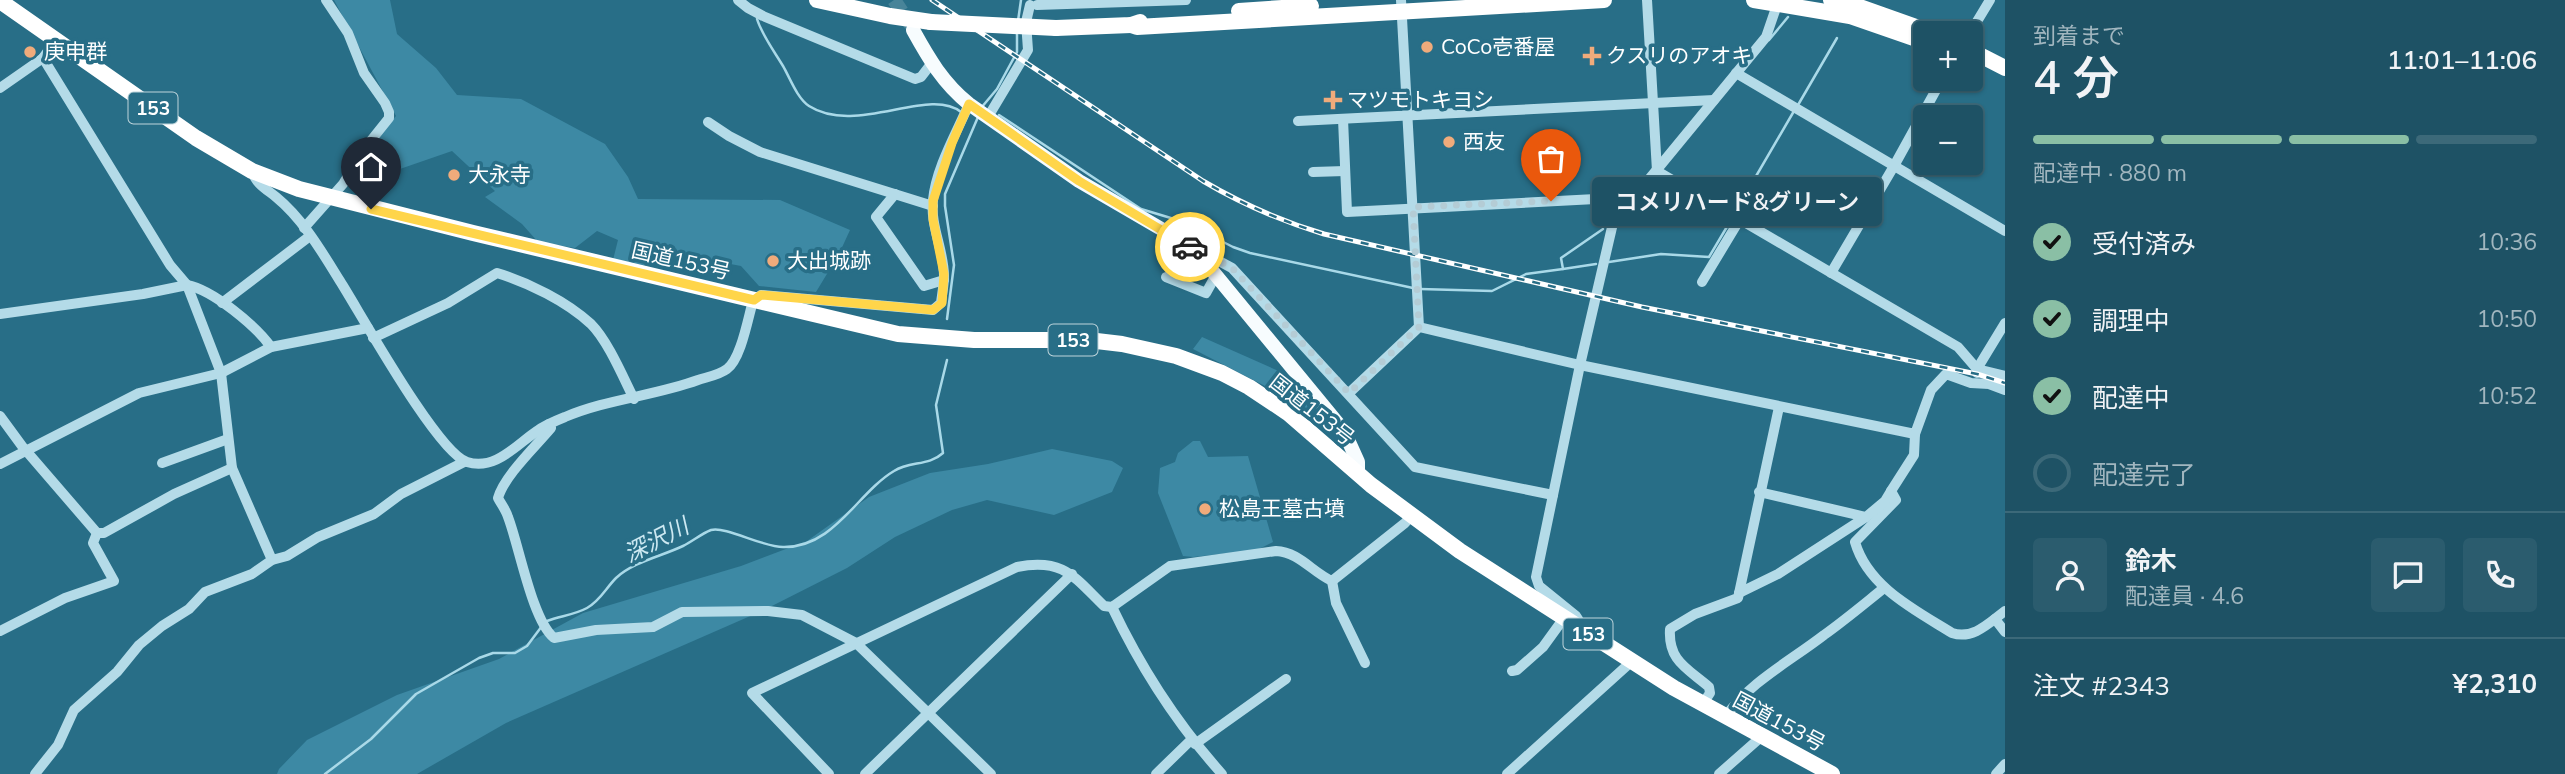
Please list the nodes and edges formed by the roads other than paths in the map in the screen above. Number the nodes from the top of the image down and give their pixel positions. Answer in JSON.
{"nodes":[{"id":1,"x":326,"y":0,"type":"edge"},
{"id":2,"x":738,"y":0,"type":"edge"},
{"id":3,"x":817,"y":0,"type":"edge"},
{"id":4,"x":1186,"y":0,"type":"edge"},
{"id":5,"x":1429,"y":0,"type":"edge"},
{"id":6,"x":1604,"y":0,"type":"edge"},
{"id":7,"x":1647,"y":0,"type":"edge"},
{"id":8,"x":1754,"y":0,"type":"edge"},
{"id":9,"x":1831,"y":0,"type":"edge"},
{"id":10,"x":1990,"y":0,"type":"edge"},
{"id":11,"x":0,"y":1,"type":"edge"},
{"id":12,"x":1778,"y":2,"type":"junction"},
{"id":13,"x":1401,"y":4,"type":"edge"},
{"id":14,"x":15,"y":5,"type":"edge"},
{"id":15,"x":1977,"y":21,"type":"edge"},
{"id":16,"x":1913,"y":26,"type":"edge"},
{"id":17,"x":913,"y":30,"type":"tunnel mouth"},
{"id":18,"x":1913,"y":37,"type":"edge"},
{"id":19,"x":56,"y":40,"type":"junction"},
{"id":20,"x":1983,"y":57,"type":"edge"},
{"id":21,"x":43,"y":58,"type":"junction"},
{"id":22,"x":931,"y":64,"type":"junction"},
{"id":23,"x":2005,"y":68,"type":"edge"},
{"id":24,"x":1983,"y":69,"type":"edge"},
{"id":25,"x":1739,"y":75,"type":"junction"},
{"id":26,"x":2005,"y":80,"type":"edge"},
{"id":27,"x":0,"y":88,"type":"edge"},
{"id":28,"x":1935,"y":91,"type":"edge"},
{"id":29,"x":1714,"y":100,"type":"junction"},
{"id":30,"x":1652,"y":103,"type":"junction"},
{"id":31,"x":978,"y":111,"type":"junction"},
{"id":32,"x":1407,"y":114,"type":"junction"},
{"id":33,"x":1343,"y":119,"type":"junction"},
{"id":34,"x":1298,"y":121,"type":"dead end"},
{"id":35,"x":708,"y":122,"type":"dead end"},
{"id":36,"x":1894,"y":166,"type":"junction"},
{"id":37,"x":252,"y":171,"type":"junction"},
{"id":38,"x":1345,"y":171,"type":"junction"},
{"id":39,"x":1312,"y":172,"type":"dead end"},
{"id":40,"x":1659,"y":172,"type":"junction"},
{"id":41,"x":895,"y":194,"type":"junction"},
{"id":42,"x":1634,"y":197,"type":"junction"},
{"id":43,"x":329,"y":198,"type":"junction"},
{"id":44,"x":933,"y":206,"type":"junction"},
{"id":45,"x":1413,"y":207,"type":"junction"},
{"id":46,"x":1735,"y":217,"type":"junction"},
{"id":47,"x":2005,"y":231,"type":"edge"},
{"id":48,"x":307,"y":232,"type":"junction"},
{"id":49,"x":1202,"y":257,"type":"junction"},
{"id":50,"x":1831,"y":273,"type":"junction"},
{"id":51,"x":1216,"y":275,"type":"junction"},
{"id":52,"x":944,"y":277,"type":"junction"},
{"id":53,"x":1166,"y":277,"type":"dead end"},
{"id":54,"x":1702,"y":282,"type":"dead end"},
{"id":55,"x":187,"y":285,"type":"junction"},
{"id":56,"x":754,"y":300,"type":"junction"},
{"id":57,"x":222,"y":303,"type":"junction"},
{"id":58,"x":0,"y":314,"type":"edge"},
{"id":59,"x":2005,"y":323,"type":"edge"},
{"id":60,"x":1419,"y":327,"type":"junction"},
{"id":61,"x":371,"y":333,"type":"junction"},
{"id":62,"x":271,"y":347,"type":"junction"},
{"id":63,"x":1580,"y":365,"type":"junction"},
{"id":64,"x":1977,"y":369,"type":"junction"},
{"id":65,"x":221,"y":373,"type":"junction"},
{"id":66,"x":2005,"y":376,"type":"edge"},
{"id":67,"x":1977,"y":383,"type":"junction"},
{"id":68,"x":2005,"y":390,"type":"edge"},
{"id":69,"x":1349,"y":393,"type":"junction"},
{"id":70,"x":634,"y":399,"type":"junction"},
{"id":71,"x":1779,"y":407,"type":"junction"},
{"id":72,"x":0,"y":416,"type":"edge"},
{"id":73,"x":549,"y":424,"type":"junction"},
{"id":74,"x":1914,"y":434,"type":"junction"},
{"id":75,"x":229,"y":439,"type":"junction"},
{"id":76,"x":27,"y":450,"type":"junction"},
{"id":77,"x":464,"y":461,"type":"junction"},
{"id":78,"x":162,"y":463,"type":"dead end"},
{"id":79,"x":0,"y":464,"type":"edge"},
{"id":80,"x":232,"y":468,"type":"junction"},
{"id":81,"x":1357,"y":474,"type":"junction"},
{"id":82,"x":1891,"y":491,"type":"junction"},
{"id":83,"x":1759,"y":492,"type":"junction"},
{"id":84,"x":1553,"y":495,"type":"junction"},
{"id":85,"x":1411,"y":516,"type":"junction"},
{"id":86,"x":1866,"y":517,"type":"junction"},
{"id":87,"x":97,"y":533,"type":"junction"},
{"id":88,"x":272,"y":560,"type":"junction"},
{"id":89,"x":1072,"y":574,"type":"junction"},
{"id":90,"x":1332,"y":581,"type":"junction"},
{"id":91,"x":1884,"y":588,"type":"junction"},
{"id":92,"x":1739,"y":593,"type":"junction"},
{"id":93,"x":1112,"y":607,"type":"junction"},
{"id":94,"x":2005,"y":611,"type":"edge"},
{"id":95,"x":1995,"y":619,"type":"junction"},
{"id":96,"x":1569,"y":622,"type":"junction"},
{"id":97,"x":0,"y":631,"type":"edge"},
{"id":98,"x":2005,"y":632,"type":"edge"},
{"id":99,"x":856,"y":643,"type":"junction"},
{"id":100,"x":1631,"y":662,"type":"junction"},
{"id":101,"x":1365,"y":663,"type":"dead end"},
{"id":102,"x":1512,"y":671,"type":"dead end"},
{"id":103,"x":1286,"y":679,"type":"dead end"},
{"id":104,"x":1702,"y":705,"type":"junction"},
{"id":105,"x":930,"y":713,"type":"junction"},
{"id":106,"x":1725,"y":717,"type":"junction"},
{"id":107,"x":1760,"y":737,"type":"junction"},
{"id":108,"x":1193,"y":742,"type":"junction"},
{"id":109,"x":2005,"y":764,"type":"edge"},
{"id":110,"x":35,"y":774,"type":"edge"},
{"id":111,"x":829,"y":774,"type":"edge"},
{"id":112,"x":865,"y":774,"type":"edge"},
{"id":113,"x":991,"y":774,"type":"edge"},
{"id":114,"x":1156,"y":774,"type":"edge"},
{"id":115,"x":1223,"y":774,"type":"edge"},
{"id":116,"x":1507,"y":774,"type":"edge"},
{"id":117,"x":1719,"y":774,"type":"edge"},
{"id":118,"x":1832,"y":774,"type":"edge"},
{"id":119,"x":1996,"y":774,"type":"edge"}],
"edges":[{"from":1,"to":43,"type":"street"},
{"from":2,"to":22,"type":"street"},
{"from":3,"to":13,"type":"highway","bridge":true},
{"from":4,"to":31,"type":"street"},
{"from":5,"to":13,"type":"highway"},
{"from":6,"to":13,"type":"highway"},
{"from":7,"to":30,"type":"street"},
{"from":8,"to":12,"type":"highway"},
{"from":9,"to":16,"type":"highway"},
{"from":10,"to":15,"type":"street"},
{"from":11,"to":14,"type":"highway","name":"国道153号","number":"153"},
{"from":12,"to":18,"type":"highway"},
{"from":12,"to":25,"type":"street"},
{"from":13,"to":32,"type":"street"},
{"from":14,"to":19,"type":"highway","name":"国道153号","number":"153"},
{"from":17,"to":22,"type":"main road"},
{"from":19,"to":21,"type":"street"},
{"from":19,"to":37,"type":"highway","name":"国道153号","number":"153"},
{"from":20,"to":23,"type":"highway"},
{"from":21,"to":27,"type":"street"},
{"from":21,"to":55,"type":"street"},
{"from":22,"to":31,"type":"main road"},
{"from":24,"to":26,"type":"highway"},
{"from":25,"to":29,"type":"street"},
{"from":25,"to":36,"type":"street"},
{"from":28,"to":36,"type":"street"},
{"from":29,"to":30,"type":"street"},
{"from":29,"to":40,"type":"street"},
{"from":30,"to":32,"type":"street"},
{"from":30,"to":40,"type":"street"},
{"from":31,"to":44,"type":"street"},
{"from":31,"to":49,"type":"main road"},
{"from":32,"to":33,"type":"street"},
{"from":32,"to":45,"type":"street"},
{"from":33,"to":34,"type":"street"},
{"from":33,"to":38,"type":"street"},
{"from":35,"to":41,"type":"street"},
{"from":36,"to":47,"type":"street"},
{"from":36,"to":50,"type":"street"},
{"from":37,"to":43,"type":"highway","name":"国道153号","number":"153"},
{"from":37,"to":48,"type":"street"},
{"from":38,"to":39,"type":"street"},
{"from":38,"to":45,"type":"street"},
{"from":40,"to":42,"type":"street"},
{"from":40,"to":46,"type":"street"},
{"from":41,"to":44,"type":"street"},
{"from":41,"to":52,"type":"street"},
{"from":42,"to":45,"type":"street"},
{"from":42,"to":63,"type":"street"},
{"from":43,"to":48,"type":"street"},
{"from":43,"to":56,"type":"highway","name":"国道153号","number":"153"},
{"from":44,"to":52,"type":"street"},
{"from":45,"to":60,"type":"street"},
{"from":46,"to":50,"type":"street"},
{"from":46,"to":54,"type":"street"},
{"from":48,"to":57,"type":"street"},
{"from":48,"to":61,"type":"street"},
{"from":49,"to":51,"type":"main road"},
{"from":49,"to":69,"type":"street"},
{"from":50,"to":64,"type":"street"},
{"from":51,"to":53,"type":"street"},
{"from":51,"to":81,"type":"main road"},
{"from":52,"to":56,"type":"street"},
{"from":55,"to":57,"type":"street"},
{"from":55,"to":58,"type":"street"},
{"from":55,"to":65,"type":"street"},
{"from":56,"to":70,"type":"street"},
{"from":56,"to":81,"type":"highway","name":"国道153号","number":"153"},
{"from":57,"to":62,"type":"street"},
{"from":59,"to":64,"type":"street"},
{"from":60,"to":63,"type":"street"},
{"from":60,"to":69,"type":"street"},
{"from":61,"to":62,"type":"street"},
{"from":61,"to":70,"type":"street"},
{"from":61,"to":77,"type":"street"},
{"from":62,"to":65,"type":"street"},
{"from":63,"to":71,"type":"street"},
{"from":63,"to":84,"type":"street"},
{"from":64,"to":66,"type":"street"},
{"from":64,"to":67,"type":"street"},
{"from":65,"to":75,"type":"street"},
{"from":65,"to":76,"type":"street"},
{"from":67,"to":68,"type":"street"},
{"from":67,"to":74,"type":"street"},
{"from":69,"to":84,"type":"street"},
{"from":70,"to":73,"type":"street"},
{"from":71,"to":74,"type":"street"},
{"from":71,"to":83,"type":"street"},
{"from":72,"to":76,"type":"street"},
{"from":73,"to":77,"type":"street"},
{"from":73,"to":99,"type":"street"},
{"from":74,"to":82,"type":"street"},
{"from":75,"to":78,"type":"street"},
{"from":75,"to":80,"type":"street"},
{"from":76,"to":79,"type":"street"},
{"from":76,"to":87,"type":"street"},
{"from":77,"to":88,"type":"street"},
{"from":80,"to":87,"type":"street"},
{"from":80,"to":88,"type":"street"},
{"from":81,"to":85,"type":"highway","name":"国道153号","number":"153"},
{"from":82,"to":86,"type":"street"},
{"from":82,"to":91,"type":"street"},
{"from":83,"to":86,"type":"street"},
{"from":83,"to":92,"type":"street"},
{"from":84,"to":96,"type":"street"},
{"from":85,"to":90,"type":"street"},
{"from":85,"to":96,"type":"highway","name":"国道153号","number":"153"},
{"from":86,"to":92,"type":"street"},
{"from":87,"to":97,"type":"street"},
{"from":88,"to":110,"type":"street"},
{"from":89,"to":93,"type":"street"},
{"from":89,"to":99,"type":"street"},
{"from":89,"to":105,"type":"street"},
{"from":90,"to":93,"type":"street"},
{"from":90,"to":101,"type":"street"},
{"from":91,"to":95,"type":"street"},
{"from":91,"to":106,"type":"street"},
{"from":92,"to":104,"type":"street"},
{"from":93,"to":108,"type":"street"},
{"from":94,"to":95,"type":"street"},
{"from":95,"to":98,"type":"street"},
{"from":96,"to":100,"type":"highway","name":"国道153号","number":"153"},
{"from":96,"to":102,"type":"street"},
{"from":99,"to":105,"type":"street"},
{"from":99,"to":111,"type":"street"},
{"from":100,"to":104,"type":"highway","name":"国道153号","number":"153"},
{"from":100,"to":116,"type":"street"},
{"from":103,"to":108,"type":"street"},
{"from":104,"to":106,"type":"highway","name":"国道153号","number":"153"},
{"from":105,"to":112,"type":"street"},
{"from":105,"to":113,"type":"street"},
{"from":106,"to":107,"type":"highway","name":"国道153号","number":"153"},
{"from":107,"to":117,"type":"street"},
{"from":107,"to":118,"type":"highway","name":"国道153号","number":"153"},
{"from":108,"to":114,"type":"street"},
{"from":108,"to":115,"type":"street"},
{"from":109,"to":119,"type":"street"}]}
